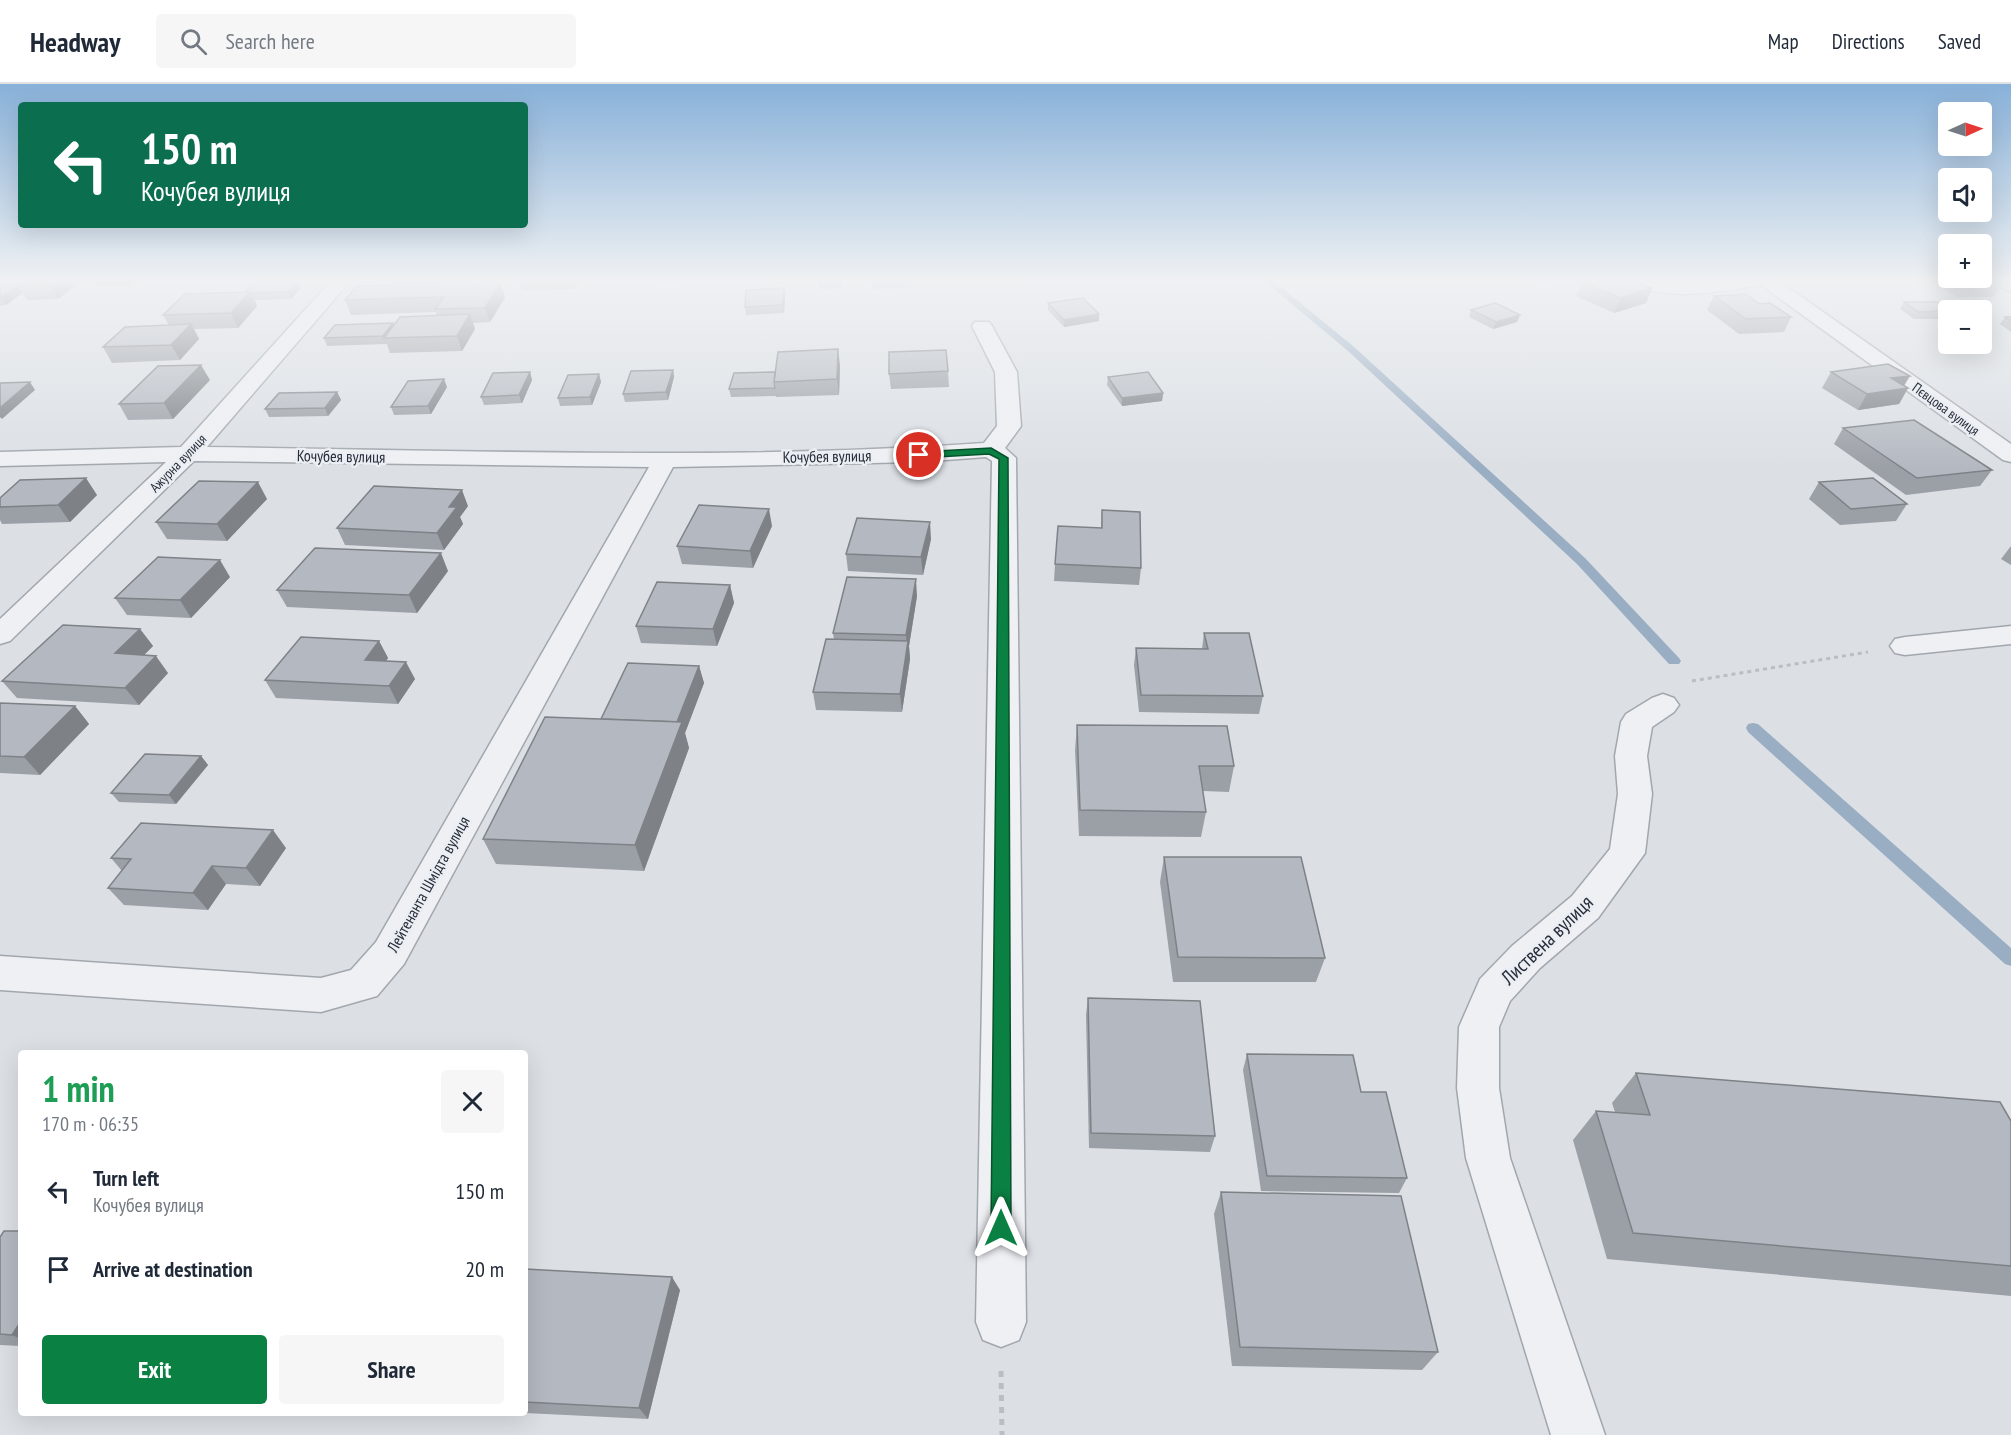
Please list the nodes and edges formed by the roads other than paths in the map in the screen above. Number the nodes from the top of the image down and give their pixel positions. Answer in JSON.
{"nodes":[{"id":1,"x":288,"y":342,"type":"edge"},
{"id":2,"x":990,"y":342,"type":"edge"},
{"id":3,"x":1853,"y":342,"type":"edge"},
{"id":4,"x":991,"y":450,"type":"junction"},
{"id":5,"x":188,"y":454,"type":"junction"},
{"id":6,"x":2011,"y":455,"type":"edge"},
{"id":7,"x":0,"y":459,"type":"edge"},
{"id":8,"x":665,"y":459,"type":"junction"},
{"id":9,"x":2011,"y":635,"type":"edge"},
{"id":10,"x":0,"y":636,"type":"edge"},
{"id":11,"x":1905,"y":646,"type":"road end"},
{"id":12,"x":1663,"y":705,"type":"road end"},
{"id":13,"x":0,"y":973,"type":"edge"},
{"id":14,"x":1001,"y":1322,"type":"road end"},
{"id":15,"x":1578,"y":1435,"type":"edge"}],
"edges":[{"from":1,"to":5,"type":"street","name":"Ажурна вулиця"},
{"from":2,"to":4,"type":"street"},
{"from":3,"to":6,"type":"street","name":"Пєвцова вулиця"},
{"from":4,"to":8,"type":"street","name":"Кочубея вулиця"},
{"from":4,"to":14,"type":"street"},
{"from":5,"to":7,"type":"street","name":"Кочубея вулиця"},
{"from":5,"to":8,"type":"street","name":"Кочубея вулиця"},
{"from":5,"to":10,"type":"street","name":"Ажурна вулиця"},
{"from":8,"to":13,"type":"street","name":"Лейтенанта Шмідта вулиця"},
{"from":9,"to":11,"type":"street"},
{"from":12,"to":15,"type":"street","name":"Листвена вулиця"}]}
